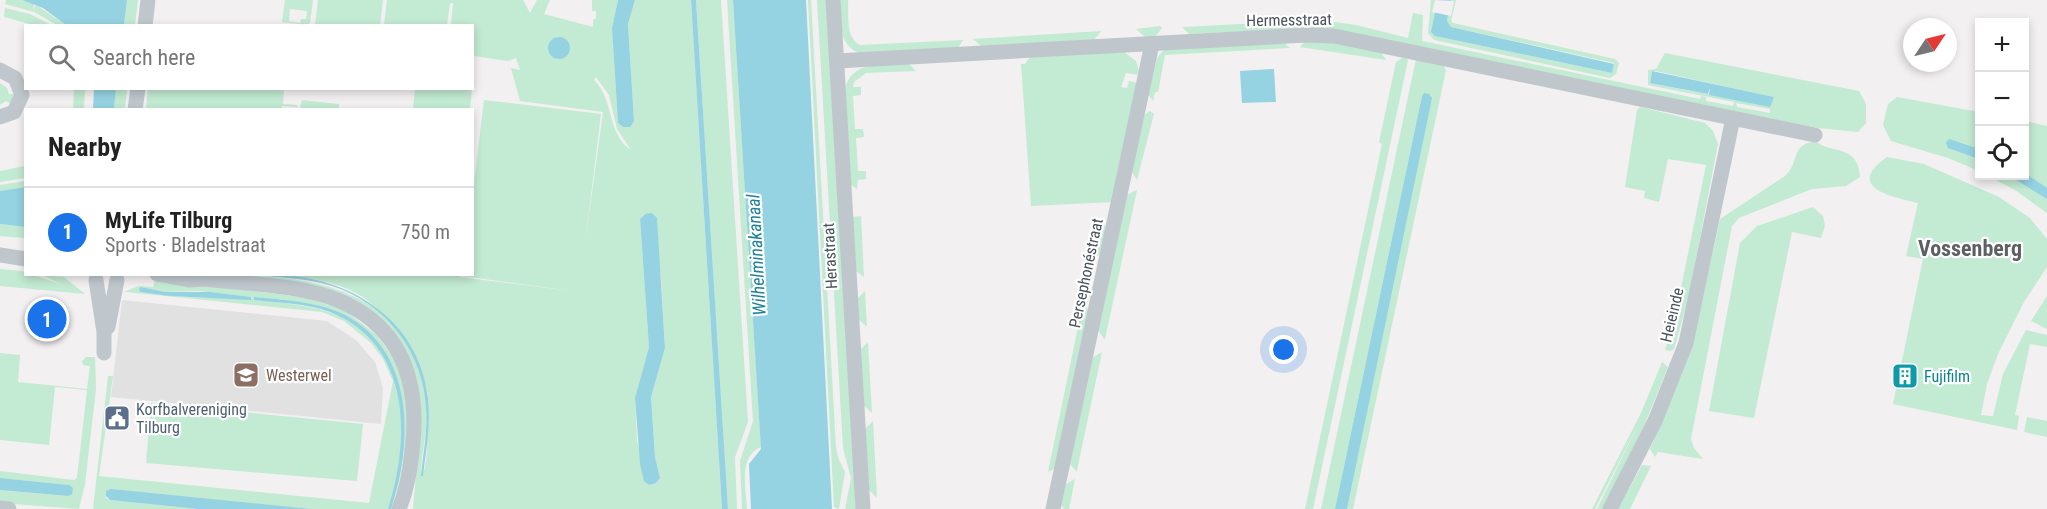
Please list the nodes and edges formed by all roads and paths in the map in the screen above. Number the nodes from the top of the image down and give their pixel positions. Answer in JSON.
{"nodes":[{"id":1,"x":148,"y":0,"type":"edge"},
{"id":2,"x":834,"y":0,"type":"edge"},
{"id":3,"x":145,"y":24,"type":"edge"},
{"id":4,"x":1152,"y":44,"type":"junction"},
{"id":5,"x":837,"y":61,"type":"junction"},
{"id":6,"x":0,"y":70,"type":"edge"},
{"id":7,"x":138,"y":90,"type":"edge"},
{"id":8,"x":135,"y":108,"type":"edge"},
{"id":9,"x":0,"y":117,"type":"edge"},
{"id":10,"x":1733,"y":118,"type":"junction"},
{"id":11,"x":1815,"y":135,"type":"dead end"},
{"id":12,"x":0,"y":255,"type":"edge"},
{"id":13,"x":24,"y":258,"type":"edge"},
{"id":14,"x":168,"y":276,"type":"edge"},
{"id":15,"x":120,"y":277,"type":"edge"},
{"id":16,"x":200,"y":277,"type":"edge"},
{"id":17,"x":91,"y":278,"type":"edge"},
{"id":18,"x":104,"y":332,"type":"junction"},
{"id":19,"x":104,"y":353,"type":"dead end"},
{"id":20,"x":407,"y":491,"type":"junction"},
{"id":21,"x":0,"y":508,"type":"edge"},
{"id":22,"x":9,"y":509,"type":"edge"},
{"id":23,"x":399,"y":509,"type":"edge"},
{"id":24,"x":410,"y":509,"type":"edge"},
{"id":25,"x":862,"y":509,"type":"edge"},
{"id":26,"x":1053,"y":509,"type":"edge"},
{"id":27,"x":1610,"y":509,"type":"edge"}],
"edges":[{"from":1,"to":3,"type":"street"},
{"from":2,"to":5,"type":"street","name":"Herastraat"},
{"from":4,"to":5,"type":"street","name":"Hermesstraat"},
{"from":4,"to":10,"type":"street","name":"Hermesstraat"},
{"from":4,"to":26,"type":"street","name":"Persephonéstraat"},
{"from":5,"to":25,"type":"street","name":"Herastraat"},
{"from":6,"to":9,"type":"street"},
{"from":7,"to":8,"type":"street"},
{"from":10,"to":11,"type":"street","name":"Hermesstraat"},
{"from":10,"to":27,"type":"street","name":"Heieinde"},
{"from":12,"to":13,"type":"street"},
{"from":14,"to":16,"type":"street"},
{"from":15,"to":17,"type":"street"},
{"from":15,"to":18,"type":"street"},
{"from":16,"to":20,"type":"street"},
{"from":17,"to":18,"type":"street"},
{"from":18,"to":19,"type":"street"},
{"from":20,"to":23,"type":"street"},
{"from":20,"to":24,"type":"street"},
{"from":21,"to":22,"type":"street"}]}
